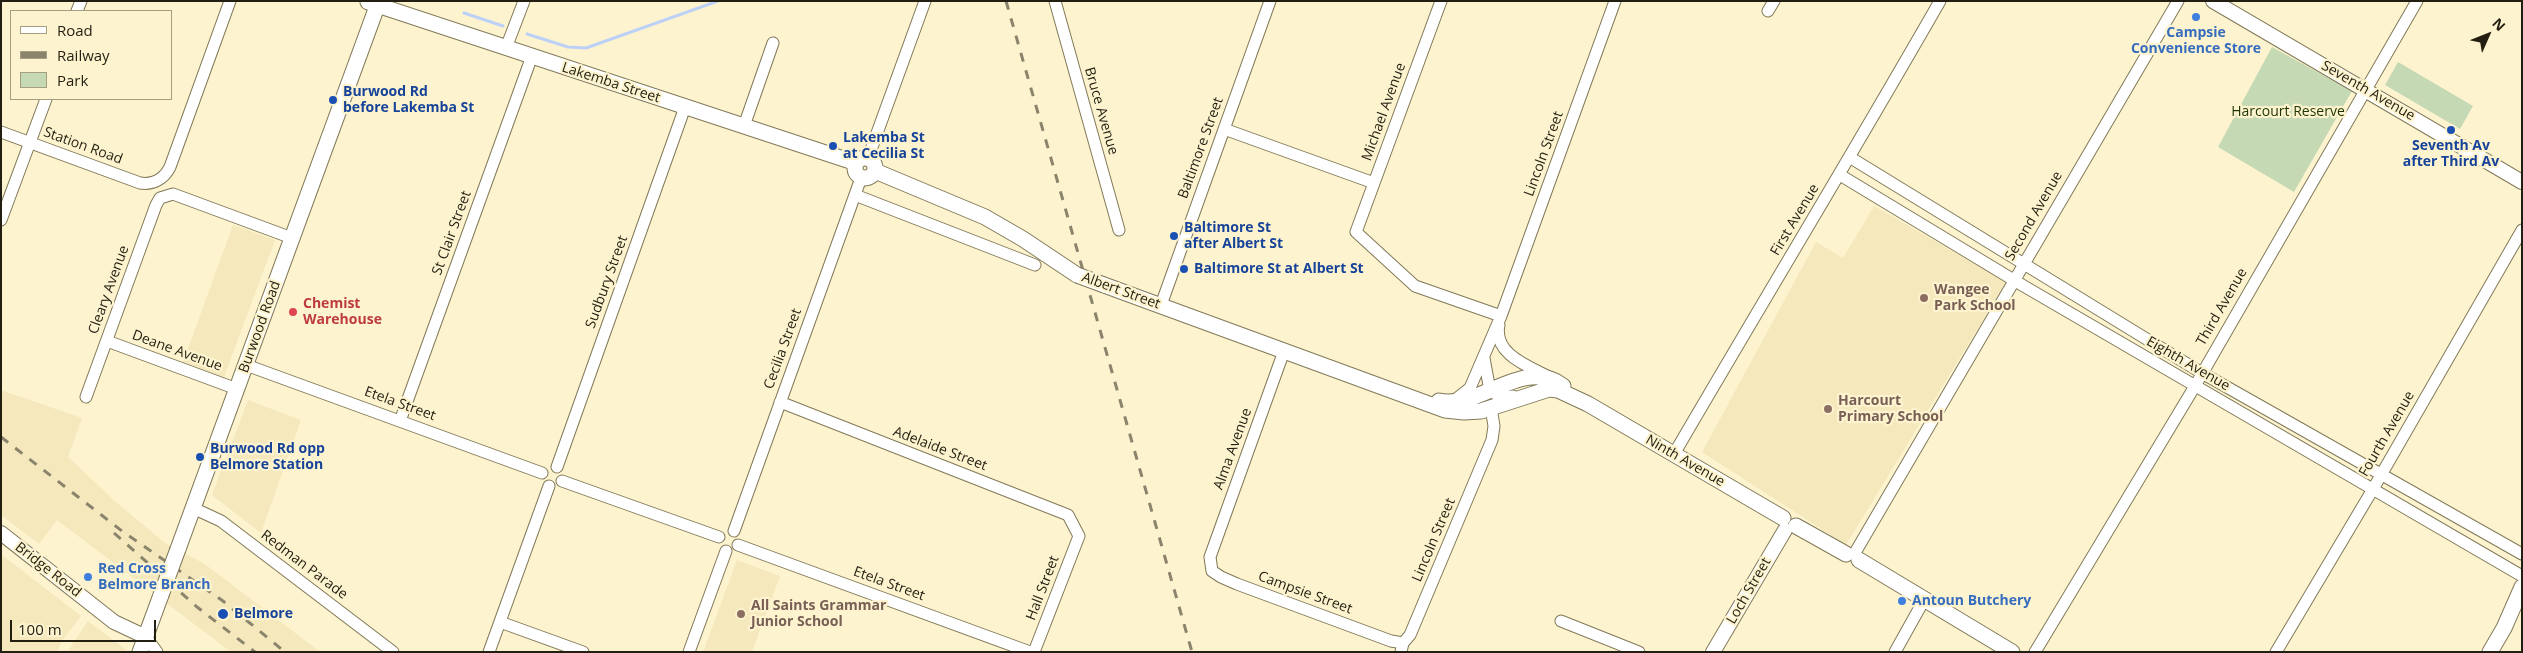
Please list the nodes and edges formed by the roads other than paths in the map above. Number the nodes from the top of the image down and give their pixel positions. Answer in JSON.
{"nodes":[{"id":1,"x":230,"y":1,"type":"edge"},
{"id":2,"x":524,"y":1,"type":"edge"},
{"id":3,"x":925,"y":1,"type":"edge"},
{"id":4,"x":1054,"y":1,"type":"edge"},
{"id":5,"x":1270,"y":1,"type":"edge"},
{"id":6,"x":1441,"y":1,"type":"edge"},
{"id":7,"x":1615,"y":1,"type":"edge"},
{"id":8,"x":1940,"y":1,"type":"edge"},
{"id":9,"x":2178,"y":1,"type":"edge"},
{"id":10,"x":2213,"y":1,"type":"edge"},
{"id":11,"x":2418,"y":1,"type":"edge"},
{"id":12,"x":374,"y":2,"type":"edge"},
{"id":13,"x":773,"y":43,"type":"dead end"},
{"id":14,"x":506,"y":48,"type":"junction"},
{"id":15,"x":532,"y":56,"type":"junction"},
{"id":16,"x":2366,"y":91,"type":"junction"},
{"id":17,"x":46,"y":100,"type":"edge"},
{"id":18,"x":685,"y":107,"type":"junction"},
{"id":19,"x":744,"y":126,"type":"junction"},
{"id":20,"x":1224,"y":129,"type":"junction"},
{"id":21,"x":1,"y":132,"type":"edge"},
{"id":22,"x":30,"y":143,"type":"junction"},
{"id":23,"x":1851,"y":158,"type":"junction"},
{"id":24,"x":865,"y":167,"type":"junction"},
{"id":25,"x":1840,"y":175,"type":"junction"},
{"id":26,"x":2522,"y":182,"type":"edge"},
{"id":27,"x":1374,"y":183,"type":"junction"},
{"id":28,"x":855,"y":194,"type":"junction"},
{"id":29,"x":1,"y":220,"type":"edge"},
{"id":30,"x":1119,"y":230,"type":"dead end"},
{"id":31,"x":2522,"y":230,"type":"edge"},
{"id":32,"x":292,"y":238,"type":"junction"},
{"id":33,"x":2025,"y":263,"type":"junction"},
{"id":34,"x":1035,"y":265,"type":"dead end"},
{"id":35,"x":2014,"y":280,"type":"junction"},
{"id":36,"x":1161,"y":305,"type":"junction"},
{"id":37,"x":1501,"y":316,"type":"junction"},
{"id":38,"x":107,"y":342,"type":"junction"},
{"id":39,"x":1284,"y":351,"type":"junction"},
{"id":40,"x":1484,"y":354,"type":"junction"},
{"id":41,"x":246,"y":365,"type":"junction"},
{"id":42,"x":2202,"y":373,"type":"junction"},
{"id":43,"x":1559,"y":383,"type":"junction"},
{"id":44,"x":1380,"y":386,"type":"junction"},
{"id":45,"x":2195,"y":386,"type":"junction"},
{"id":46,"x":237,"y":389,"type":"junction"},
{"id":47,"x":1490,"y":391,"type":"junction"},
{"id":48,"x":1532,"y":393,"type":"junction"},
{"id":49,"x":86,"y":397,"type":"dead end"},
{"id":50,"x":780,"y":402,"type":"junction"},
{"id":51,"x":1445,"y":402,"type":"junction"},
{"id":52,"x":1588,"y":404,"type":"junction"},
{"id":53,"x":1490,"y":408,"type":"junction"},
{"id":54,"x":400,"y":421,"type":"junction"},
{"id":55,"x":1674,"y":454,"type":"junction"},
{"id":56,"x":557,"y":467,"type":"junction"},
{"id":57,"x":542,"y":473,"type":"junction"},
{"id":58,"x":2381,"y":475,"type":"junction"},
{"id":59,"x":562,"y":481,"type":"junction"},
{"id":60,"x":549,"y":486,"type":"junction"},
{"id":61,"x":2373,"y":489,"type":"junction"},
{"id":62,"x":193,"y":508,"type":"junction"},
{"id":63,"x":1788,"y":525,"type":"junction"},
{"id":64,"x":734,"y":531,"type":"junction"},
{"id":65,"x":1,"y":533,"type":"edge"},
{"id":66,"x":1079,"y":536,"type":"joint"},
{"id":67,"x":720,"y":537,"type":"junction"},
{"id":68,"x":738,"y":545,"type":"junction"},
{"id":69,"x":726,"y":550,"type":"junction"},
{"id":70,"x":2522,"y":554,"type":"edge"},
{"id":71,"x":1854,"y":555,"type":"junction"},
{"id":72,"x":1210,"y":557,"type":"joint"},
{"id":73,"x":2522,"y":576,"type":"edge"},
{"id":74,"x":2522,"y":588,"type":"edge"},
{"id":75,"x":1924,"y":600,"type":"junction"},
{"id":76,"x":2522,"y":607,"type":"edge"},
{"id":77,"x":1561,"y":621,"type":"dead end"},
{"id":78,"x":500,"y":622,"type":"junction"},
{"id":79,"x":2504,"y":628,"type":"junction"},
{"id":80,"x":146,"y":637,"type":"junction"},
{"id":81,"x":1402,"y":647,"type":"edge"},
{"id":82,"x":140,"y":652,"type":"edge"},
{"id":83,"x":157,"y":652,"type":"edge"},
{"id":84,"x":393,"y":652,"type":"edge"},
{"id":85,"x":489,"y":652,"type":"edge"},
{"id":86,"x":582,"y":652,"type":"edge"},
{"id":87,"x":689,"y":652,"type":"edge"},
{"id":88,"x":1030,"y":652,"type":"edge"},
{"id":89,"x":1034,"y":652,"type":"edge"},
{"id":90,"x":1639,"y":652,"type":"edge"},
{"id":91,"x":1713,"y":652,"type":"edge"},
{"id":92,"x":1894,"y":652,"type":"edge"},
{"id":93,"x":2012,"y":652,"type":"edge"},
{"id":94,"x":2035,"y":652,"type":"edge"},
{"id":95,"x":2276,"y":652,"type":"edge"},
{"id":96,"x":2490,"y":652,"type":"edge"}],
"edges":[{"from":1,"to":22,"type":"street","name":"Station Road"},
{"from":2,"to":14,"type":"street"},
{"from":3,"to":24,"type":"street","name":"Cecilia Street"},
{"from":4,"to":30,"type":"street","name":"Bruce Avenue"},
{"from":5,"to":20,"type":"street","name":"Baltimore Street"},
{"from":6,"to":27,"type":"street","name":"Michael Avenue"},
{"from":7,"to":37,"type":"street","name":"Lincoln Street"},
{"from":8,"to":23,"type":"street","name":"First Avenue"},
{"from":9,"to":33,"type":"street","name":"Second Avenue"},
{"from":10,"to":16,"type":"street","name":"Seventh Avenue"},
{"from":11,"to":16,"type":"street","name":"Third Avenue"},
{"from":12,"to":14,"type":"main road","name":"Lakemba Street"},
{"from":12,"to":32,"type":"main road","name":"Burwood Road"},
{"from":13,"to":19,"type":"street"},
{"from":14,"to":15,"type":"main road","name":"Lakemba Street"},
{"from":15,"to":18,"type":"main road","name":"Lakemba Street"},
{"from":15,"to":54,"type":"street","name":"St Clair Street"},
{"from":16,"to":26,"type":"street","name":"Seventh Avenue"},
{"from":16,"to":42,"type":"street","name":"Third Avenue"},
{"from":17,"to":22,"type":"street"},
{"from":18,"to":19,"type":"main road","name":"Lakemba Street"},
{"from":18,"to":56,"type":"street","name":"Sudbury Street"},
{"from":19,"to":24,"type":"main road","name":"Lakemba Street"},
{"from":20,"to":27,"type":"street"},
{"from":20,"to":36,"type":"street","name":"Baltimore Street"},
{"from":21,"to":22,"type":"street","name":"Station Road"},
{"from":22,"to":29,"type":"street"},
{"from":23,"to":25,"type":"street","name":"First Avenue"},
{"from":23,"to":33,"type":"street","name":"Eighth Avenue"},
{"from":24,"to":28,"type":"street","name":"Cecilia Street"},
{"from":24,"to":36,"type":"main road","name":"Albert Street","bridge":true},
{"from":25,"to":35,"type":"street","name":"Eighth Avenue"},
{"from":25,"to":55,"type":"street","name":"First Avenue"},
{"from":27,"to":37,"type":"street","name":"Michael Avenue"},
{"from":28,"to":34,"type":"street"},
{"from":28,"to":50,"type":"street","name":"Cecilia Street"},
{"from":31,"to":58,"type":"street","name":"Fourth Avenue"},
{"from":32,"to":38,"type":"street","name":"Cleary Avenue"},
{"from":32,"to":41,"type":"main road","name":"Burwood Road"},
{"from":33,"to":35,"type":"street","name":"Second Avenue"},
{"from":33,"to":42,"type":"street","name":"Eighth Avenue"},
{"from":35,"to":45,"type":"street","name":"Eighth Avenue"},
{"from":35,"to":71,"type":"street","name":"Second Avenue"},
{"from":36,"to":39,"type":"main road","name":"Albert Street"},
{"from":37,"to":40,"type":"street","name":"Lincoln Street"},
{"from":37,"to":43,"type":"street","name":"Lincoln Street"},
{"from":38,"to":46,"type":"street","name":"Deane Avenue"},
{"from":38,"to":49,"type":"street","name":"Cleary Avenue"},
{"from":39,"to":44,"type":"main road","name":"Albert Street"},
{"from":39,"to":72,"type":"street","name":"Alma Avenue"},
{"from":40,"to":47,"type":"street","name":"Lincoln Street"},
{"from":40,"to":51,"type":"street","name":"Lincoln Street"},
{"from":41,"to":46,"type":"main road","name":"Burwood Road"},
{"from":41,"to":54,"type":"street","name":"Etela Street"},
{"from":42,"to":45,"type":"street","name":"Third Avenue"},
{"from":42,"to":58,"type":"street","name":"Eighth Avenue"},
{"from":43,"to":47,"type":"main road","name":"Albert Street"},
{"from":43,"to":52,"type":"main road","name":"Albert Street"},
{"from":44,"to":51,"type":"main road","name":"Albert Street"},
{"from":44,"to":53,"type":"main road","name":"Albert Street"},
{"from":45,"to":61,"type":"street","name":"Eighth Avenue"},
{"from":45,"to":94,"type":"street","name":"Third Avenue"},
{"from":46,"to":62,"type":"main road","name":"Burwood Road"},
{"from":47,"to":48,"type":"street"},
{"from":47,"to":51,"type":"main road","name":"Albert Street"},
{"from":48,"to":52,"type":"main road","name":"Albert Street"},
{"from":48,"to":53,"type":"main road","name":"Albert Street"},
{"from":50,"to":64,"type":"street","name":"Cecilia Street"},
{"from":50,"to":66,"type":"street","name":"Adelaide Street"},
{"from":52,"to":55,"type":"main road","name":"Ninth Avenue"},
{"from":53,"to":81,"type":"street","name":"Lincoln Street"},
{"from":54,"to":57,"type":"street","name":"Etela Street"},
{"from":55,"to":63,"type":"main road","name":"Ninth Avenue"},
{"from":56,"to":57,"type":"street"},
{"from":56,"to":59,"type":"street"},
{"from":57,"to":60,"type":"street"},
{"from":58,"to":61,"type":"street","name":"Fourth Avenue"},
{"from":58,"to":70,"type":"street","name":"Eighth Avenue"},
{"from":59,"to":60,"type":"street"},
{"from":59,"to":67,"type":"street"},
{"from":60,"to":78,"type":"street"},
{"from":61,"to":73,"type":"street","name":"Eighth Avenue"},
{"from":61,"to":95,"type":"street","name":"Fourth Avenue"},
{"from":62,"to":80,"type":"main road","name":"Burwood Road","bridge":true},
{"from":62,"to":84,"type":"street","name":"Redman Parade"},
{"from":63,"to":71,"type":"main road","name":"Ninth Avenue"},
{"from":63,"to":91,"type":"street","name":"Loch Street"},
{"from":64,"to":67,"type":"street"},
{"from":64,"to":68,"type":"street"},
{"from":65,"to":80,"type":"street","name":"Bridge Road"},
{"from":66,"to":89,"type":"street","name":"Hall Street"},
{"from":67,"to":69,"type":"street"},
{"from":68,"to":69,"type":"street"},
{"from":68,"to":88,"type":"street","name":"Etela Street"},
{"from":69,"to":87,"type":"street"},
{"from":71,"to":75,"type":"main road","name":"Ninth Avenue"},
{"from":72,"to":81,"type":"street","name":"Campsie Street"},
{"from":74,"to":79,"type":"main road"},
{"from":75,"to":92,"type":"street"},
{"from":75,"to":93,"type":"main road","name":"Ninth Avenue"},
{"from":76,"to":79,"type":"main road"},
{"from":77,"to":90,"type":"street"},
{"from":78,"to":85,"type":"street"},
{"from":78,"to":86,"type":"street"},
{"from":79,"to":96,"type":"main road"},
{"from":80,"to":82,"type":"main road","name":"Burwood Road"},
{"from":80,"to":83,"type":"street"}]}
